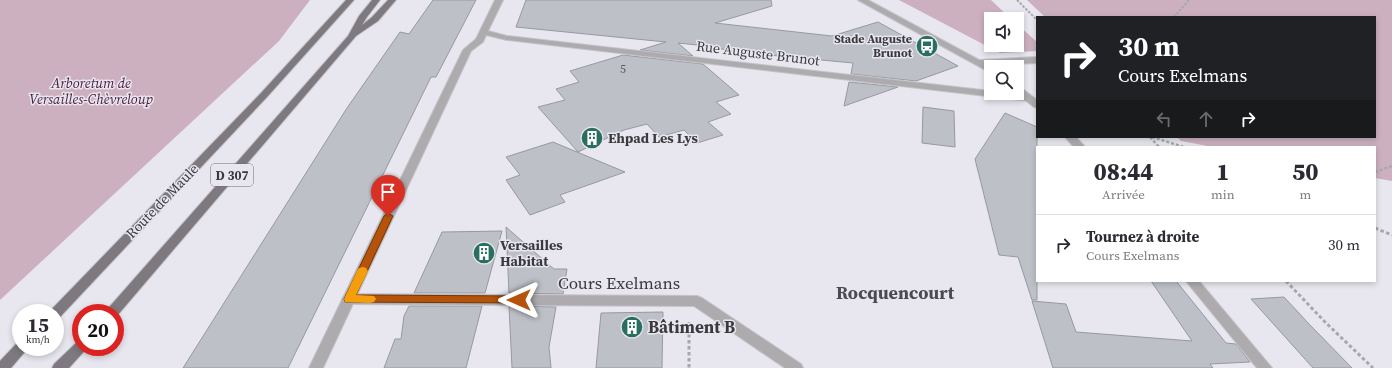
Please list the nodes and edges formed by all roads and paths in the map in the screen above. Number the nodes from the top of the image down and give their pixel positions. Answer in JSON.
{"nodes":[{"id":1,"x":350,"y":0,"type":"edge"},
{"id":2,"x":376,"y":0,"type":"edge"},
{"id":3,"x":392,"y":0,"type":"edge"},
{"id":4,"x":499,"y":0,"type":"edge"},
{"id":5,"x":862,"y":0,"type":"edge"},
{"id":6,"x":1017,"y":0,"type":"edge"},
{"id":7,"x":1189,"y":0,"type":"edge"},
{"id":8,"x":1175,"y":16,"type":"edge"},
{"id":9,"x":1036,"y":19,"type":"edge"},
{"id":10,"x":483,"y":32,"type":"junction"},
{"id":11,"x":352,"y":37,"type":"junction"},
{"id":12,"x":1036,"y":60,"type":"edge"},
{"id":13,"x":980,"y":63,"type":"junction"},
{"id":14,"x":984,"y":66,"type":"edge"},
{"id":15,"x":1024,"y":94,"type":"edge"},
{"id":16,"x":1029,"y":98,"type":"junction"},
{"id":17,"x":1036,"y":104,"type":"edge"},
{"id":18,"x":1071,"y":138,"type":"edge"},
{"id":19,"x":1152,"y":138,"type":"edge"},
{"id":20,"x":1154,"y":138,"type":"edge"},
{"id":21,"x":1079,"y":146,"type":"edge"},
{"id":22,"x":1158,"y":146,"type":"edge"},
{"id":23,"x":1181,"y":146,"type":"edge"},
{"id":24,"x":1392,"y":166,"type":"edge"},
{"id":25,"x":1376,"y":172,"type":"edge"},
{"id":26,"x":1376,"y":228,"type":"edge"},
{"id":27,"x":1392,"y":235,"type":"edge"},
{"id":28,"x":1193,"y":282,"type":"edge"},
{"id":29,"x":1287,"y":282,"type":"edge"},
{"id":30,"x":349,"y":299,"type":"junction"},
{"id":31,"x":689,"y":301,"type":"junction"},
{"id":32,"x":64,"y":304,"type":"edge"},
{"id":33,"x":119,"y":304,"type":"edge"},
{"id":34,"x":13,"y":356,"type":"edge"},
{"id":35,"x":74,"y":356,"type":"edge"},
{"id":36,"x":67,"y":364,"type":"edge"},
{"id":37,"x":2,"y":368,"type":"edge"},
{"id":38,"x":59,"y":368,"type":"edge"},
{"id":39,"x":316,"y":368,"type":"edge"},
{"id":40,"x":689,"y":368,"type":"edge"},
{"id":41,"x":796,"y":368,"type":"edge"},
{"id":42,"x":1265,"y":368,"type":"edge"},
{"id":43,"x":1373,"y":368,"type":"edge"}],
"edges":[{"from":1,"to":32,"type":"main road","name":"Route de Maule","number":"D 307"},
{"from":2,"to":11,"type":"main road"},
{"from":3,"to":11,"type":"main road"},
{"from":4,"to":10,"type":"street"},
{"from":5,"to":13,"type":"street"},
{"from":6,"to":9,"type":"path"},
{"from":7,"to":8,"type":"path"},
{"from":10,"to":16,"type":"street","name":"Rue Auguste Brunot"},
{"from":10,"to":30,"type":"street"},
{"from":11,"to":33,"type":"main road","number":"D 307"},
{"from":12,"to":13,"type":"street"},
{"from":13,"to":14,"type":"street"},
{"from":15,"to":16,"type":"street"},
{"from":16,"to":17,"type":"street"},
{"from":18,"to":21,"type":"street"},
{"from":19,"to":22,"type":"path"},
{"from":20,"to":23,"type":"path"},
{"from":24,"to":25,"type":"path"},
{"from":26,"to":27,"type":"path"},
{"from":28,"to":42,"type":"street"},
{"from":29,"to":43,"type":"path"},
{"from":30,"to":31,"type":"street","name":"Cours Exelmans"},
{"from":30,"to":39,"type":"street"},
{"from":31,"to":40,"type":"path"},
{"from":31,"to":41,"type":"street","name":"Cours Exelmans"},
{"from":34,"to":37,"type":"main road"},
{"from":35,"to":36,"type":"main road"},
{"from":36,"to":38,"type":"main road"}]}
